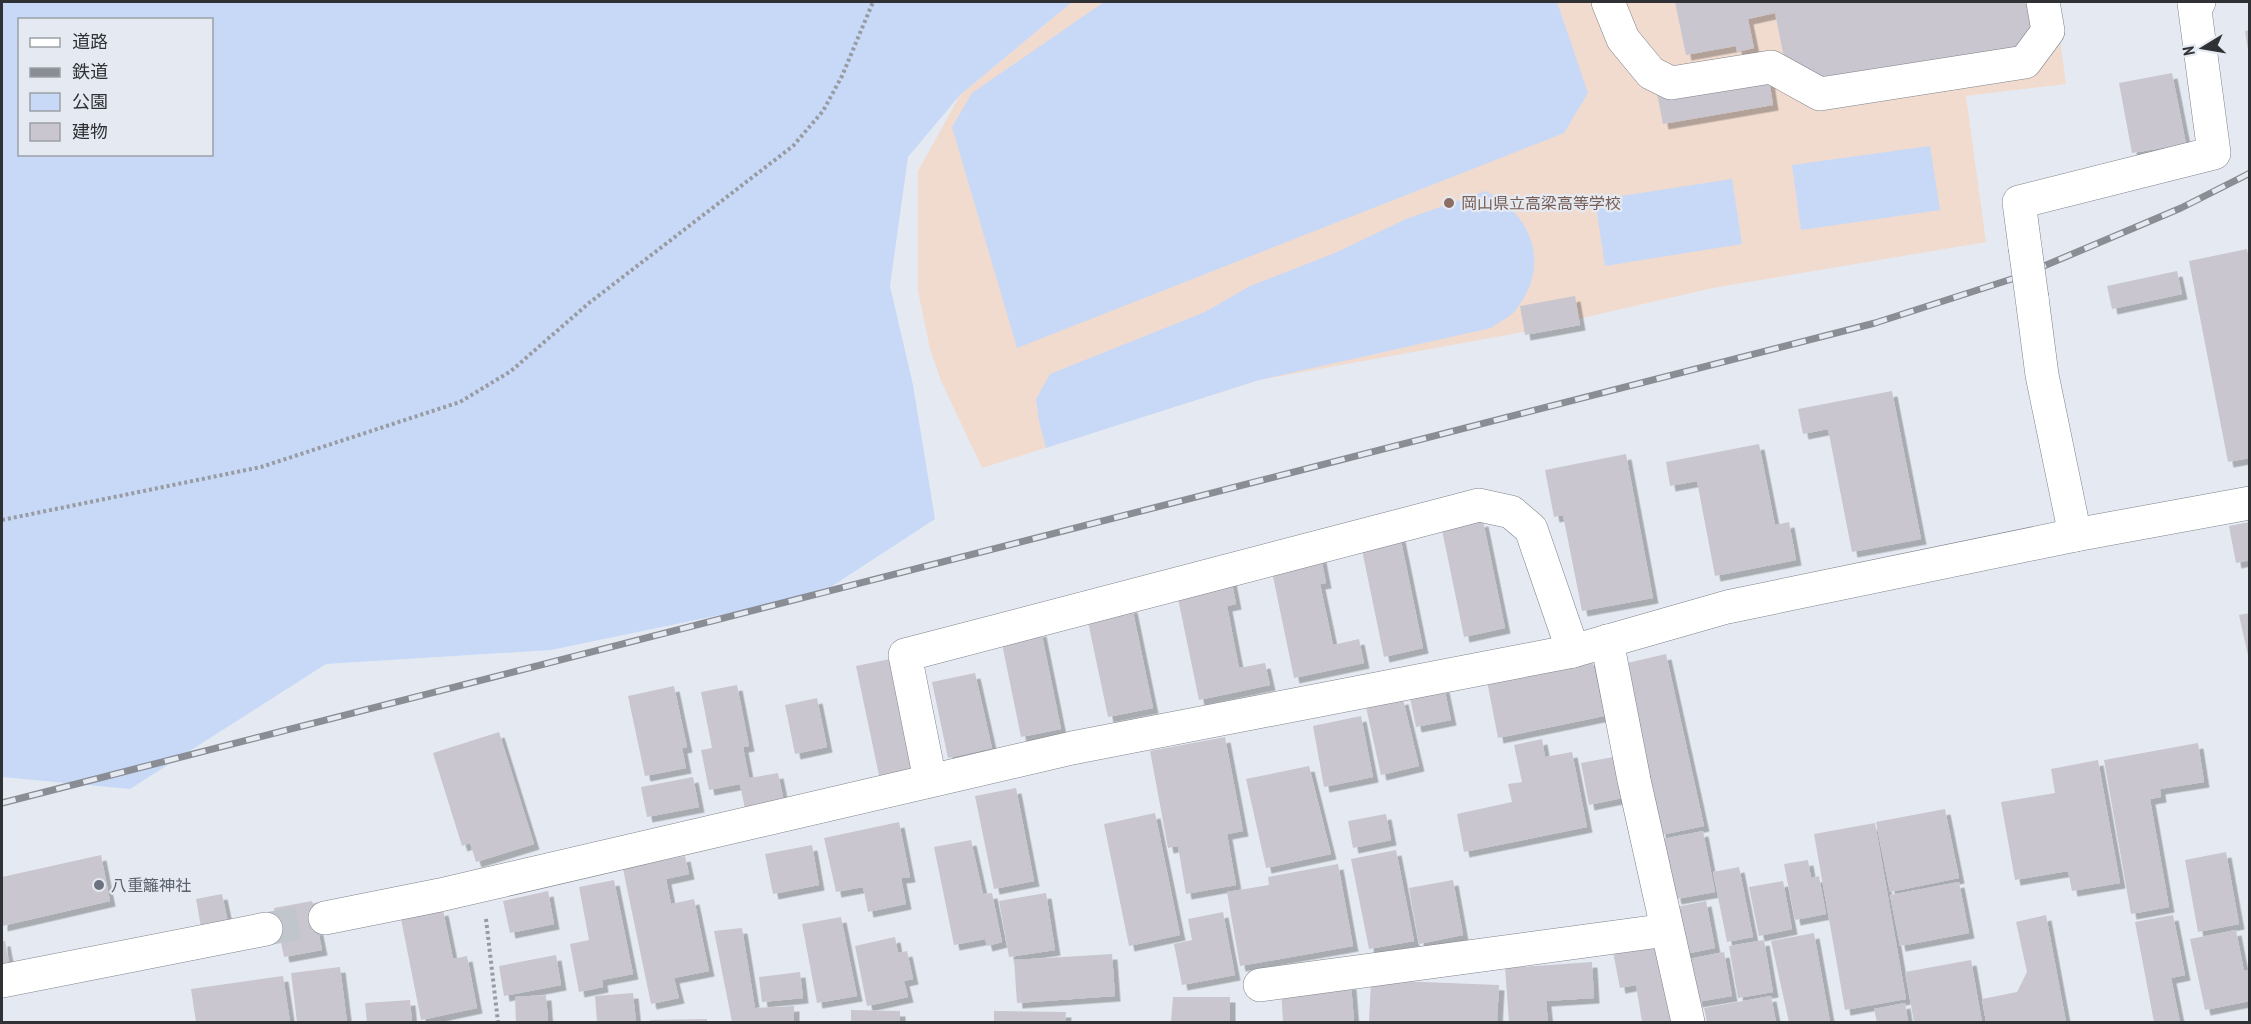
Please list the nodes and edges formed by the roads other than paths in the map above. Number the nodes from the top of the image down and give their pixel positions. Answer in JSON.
{"nodes":[{"id":1,"x":1608,"y":2,"type":"edge"},
{"id":2,"x":2043,"y":2,"type":"edge"},
{"id":3,"x":2199,"y":2,"type":"edge"},
{"id":4,"x":2250,"y":502,"type":"edge"},
{"id":5,"x":2075,"y":535,"type":"junction"},
{"id":6,"x":1607,"y":641,"type":"junction"},
{"id":7,"x":1573,"y":651,"type":"junction"},
{"id":8,"x":930,"y":780,"type":"junction"},
{"id":9,"x":325,"y":918,"type":"tunnel mouth"},
{"id":10,"x":266,"y":929,"type":"tunnel mouth"},
{"id":11,"x":1667,"y":930,"type":"junction"},
{"id":12,"x":2,"y":981,"type":"edge"},
{"id":13,"x":1260,"y":985,"type":"dead end"},
{"id":14,"x":1688,"y":1023,"type":"edge"}],
"edges":[{"from":1,"to":2,"type":"street"},
{"from":3,"to":5,"type":"street","bridge":true},
{"from":4,"to":5,"type":"street"},
{"from":5,"to":6,"type":"street"},
{"from":6,"to":7,"type":"street"},
{"from":6,"to":11,"type":"street"},
{"from":7,"to":8,"type":"street"},
{"from":7,"to":8,"type":"street"},
{"from":8,"to":9,"type":"street"},
{"from":10,"to":12,"type":"street"},
{"from":11,"to":13,"type":"street"},
{"from":11,"to":14,"type":"street"}]}
